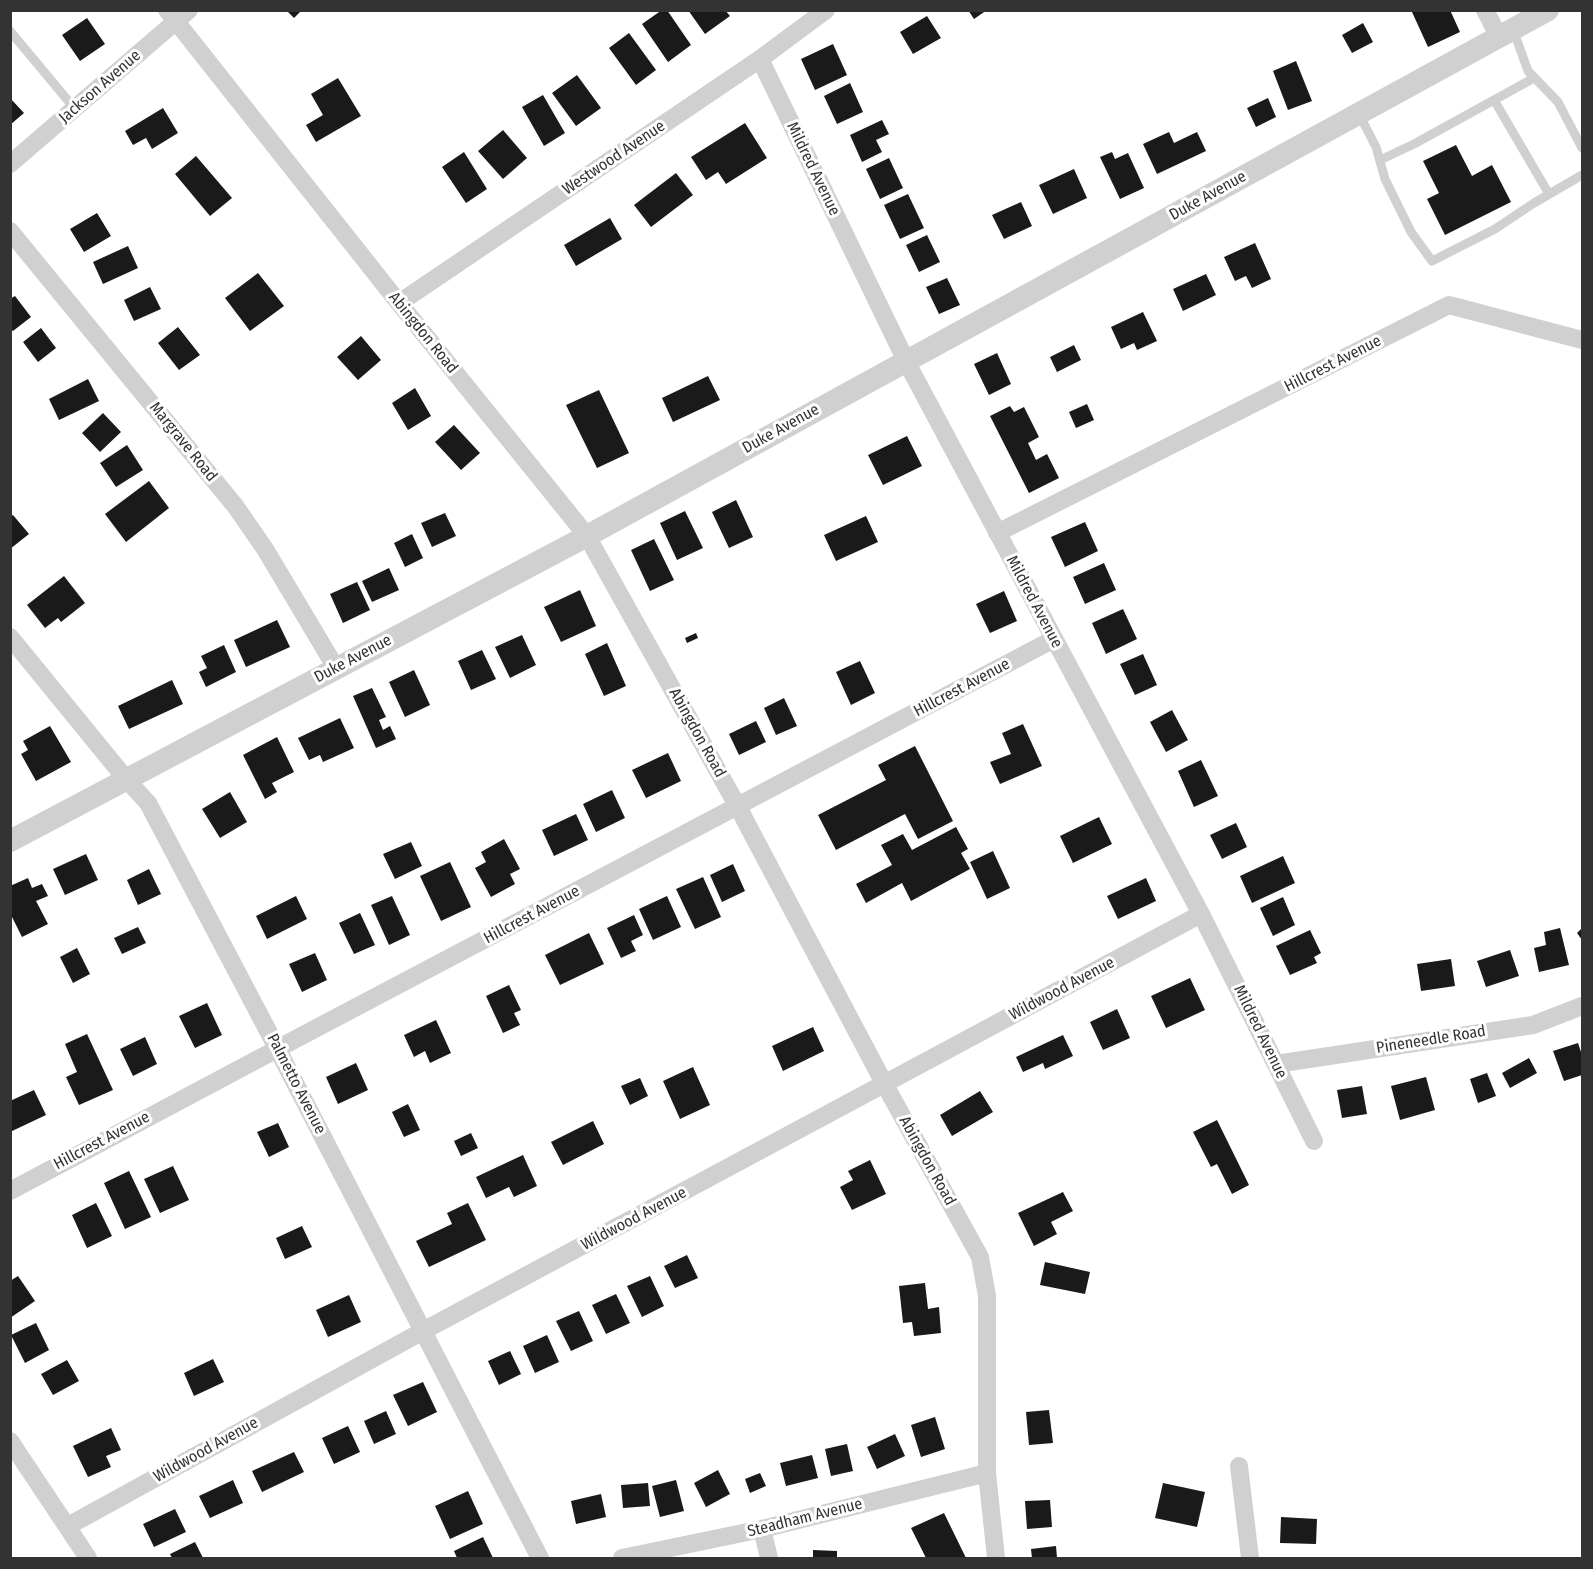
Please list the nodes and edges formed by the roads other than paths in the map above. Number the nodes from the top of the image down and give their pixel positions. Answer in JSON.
{"nodes":[{"id":1,"x":826,"y":10,"type":"edge"},
{"id":2,"x":1485,"y":10,"type":"edge"},
{"id":3,"x":1548,"y":10,"type":"edge"},
{"id":4,"x":178,"y":14,"type":"edge"},
{"id":5,"x":10,"y":32,"type":"edge"},
{"id":6,"x":1506,"y":33,"type":"junction"},
{"id":7,"x":760,"y":59,"type":"junction"},
{"id":8,"x":1534,"y":78,"type":"junction"},
{"id":9,"x":1494,"y":100,"type":"junction"},
{"id":10,"x":75,"y":109,"type":"junction"},
{"id":11,"x":1359,"y":114,"type":"junction"},
{"id":12,"x":1582,"y":148,"type":"edge"},
{"id":13,"x":1380,"y":160,"type":"junction"},
{"id":14,"x":10,"y":164,"type":"edge"},
{"id":15,"x":1582,"y":175,"type":"edge"},
{"id":16,"x":1549,"y":194,"type":"junction"},
{"id":17,"x":10,"y":231,"type":"edge"},
{"id":18,"x":399,"y":303,"type":"junction"},
{"id":19,"x":1582,"y":340,"type":"edge"},
{"id":20,"x":906,"y":361,"type":"junction"},
{"id":21,"x":997,"y":533,"type":"junction"},
{"id":22,"x":587,"y":536,"type":"junction"},
{"id":23,"x":10,"y":637,"type":"edge"},
{"id":24,"x":1054,"y":639,"type":"junction"},
{"id":25,"x":336,"y":668,"type":"junction"},
{"id":26,"x":126,"y":779,"type":"junction"},
{"id":27,"x":738,"y":807,"type":"junction"},
{"id":28,"x":10,"y":841,"type":"edge"},
{"id":29,"x":1201,"y":914,"type":"junction"},
{"id":30,"x":1582,"y":1006,"type":"edge"},
{"id":31,"x":277,"y":1048,"type":"junction"},
{"id":32,"x":1276,"y":1064,"type":"junction"},
{"id":33,"x":885,"y":1085,"type":"junction"},
{"id":34,"x":1314,"y":1141,"type":"dead end"},
{"id":35,"x":10,"y":1191,"type":"edge"},
{"id":36,"x":423,"y":1331,"type":"junction"},
{"id":37,"x":10,"y":1441,"type":"edge"},
{"id":38,"x":1239,"y":1466,"type":"dead end"},
{"id":39,"x":987,"y":1473,"type":"junction"},
{"id":40,"x":68,"y":1526,"type":"junction"},
{"id":41,"x":762,"y":1529,"type":"junction"},
{"id":42,"x":88,"y":1558,"type":"edge"},
{"id":43,"x":540,"y":1558,"type":"edge"},
{"id":44,"x":622,"y":1558,"type":"edge"},
{"id":45,"x":769,"y":1558,"type":"edge"},
{"id":46,"x":996,"y":1558,"type":"edge"},
{"id":47,"x":1250,"y":1558,"type":"edge"}],
"edges":[{"from":1,"to":7,"type":"street","name":"Westwood Avenue"},
{"from":2,"to":6,"type":"street"},
{"from":3,"to":6,"type":"street","name":"Duke Avenue"},
{"from":4,"to":10,"type":"street","name":"Jackson Avenue"},
{"from":4,"to":18,"type":"street","name":"Abingdon Road"},
{"from":5,"to":10,"type":"lane"},
{"from":6,"to":8,"type":"lane"},
{"from":6,"to":11,"type":"street","name":"Duke Avenue"},
{"from":7,"to":18,"type":"street","name":"Westwood Avenue"},
{"from":7,"to":20,"type":"street","name":"Mildred Avenue"},
{"from":8,"to":9,"type":"lane"},
{"from":8,"to":12,"type":"lane"},
{"from":9,"to":13,"type":"lane"},
{"from":9,"to":16,"type":"lane"},
{"from":10,"to":14,"type":"street","name":"Jackson Avenue"},
{"from":11,"to":13,"type":"lane"},
{"from":11,"to":20,"type":"street","name":"Duke Avenue"},
{"from":13,"to":16,"type":"lane"},
{"from":15,"to":16,"type":"lane"},
{"from":17,"to":25,"type":"street","name":"Margrave Road"},
{"from":18,"to":22,"type":"street","name":"Abingdon Road"},
{"from":19,"to":21,"type":"street","name":"Hillcrest Avenue"},
{"from":20,"to":21,"type":"street","name":"Mildred Avenue"},
{"from":20,"to":22,"type":"street","name":"Duke Avenue"},
{"from":21,"to":24,"type":"street","name":"Mildred Avenue"},
{"from":22,"to":25,"type":"street","name":"Duke Avenue"},
{"from":22,"to":27,"type":"street","name":"Abingdon Road"},
{"from":23,"to":26,"type":"street","name":"Palmetto Avenue"},
{"from":24,"to":27,"type":"street","name":"Hillcrest Avenue"},
{"from":24,"to":29,"type":"street","name":"Mildred Avenue"},
{"from":25,"to":26,"type":"street","name":"Duke Avenue"},
{"from":26,"to":28,"type":"street","name":"Duke Avenue"},
{"from":26,"to":31,"type":"street","name":"Palmetto Avenue"},
{"from":27,"to":31,"type":"street","name":"Hillcrest Avenue"},
{"from":27,"to":33,"type":"street","name":"Abingdon Road"},
{"from":29,"to":32,"type":"street","name":"Mildred Avenue"},
{"from":29,"to":33,"type":"street","name":"Wildwood Avenue"},
{"from":30,"to":32,"type":"street","name":"Pineneedle Road"},
{"from":31,"to":35,"type":"street","name":"Hillcrest Avenue"},
{"from":31,"to":36,"type":"street","name":"Palmetto Avenue"},
{"from":32,"to":34,"type":"street","name":"Mildred Avenue"},
{"from":33,"to":36,"type":"street","name":"Wildwood Avenue"},
{"from":33,"to":39,"type":"street","name":"Abingdon Road"},
{"from":36,"to":40,"type":"street","name":"Wildwood Avenue"},
{"from":36,"to":43,"type":"street","name":"Palmetto Avenue"},
{"from":37,"to":40,"type":"street"},
{"from":38,"to":47,"type":"street"},
{"from":39,"to":41,"type":"street","name":"Steadham Avenue"},
{"from":39,"to":46,"type":"street","name":"Abingdon Road"},
{"from":40,"to":42,"type":"street"},
{"from":41,"to":44,"type":"street","name":"Steadham Avenue"},
{"from":41,"to":45,"type":"street"}]}
